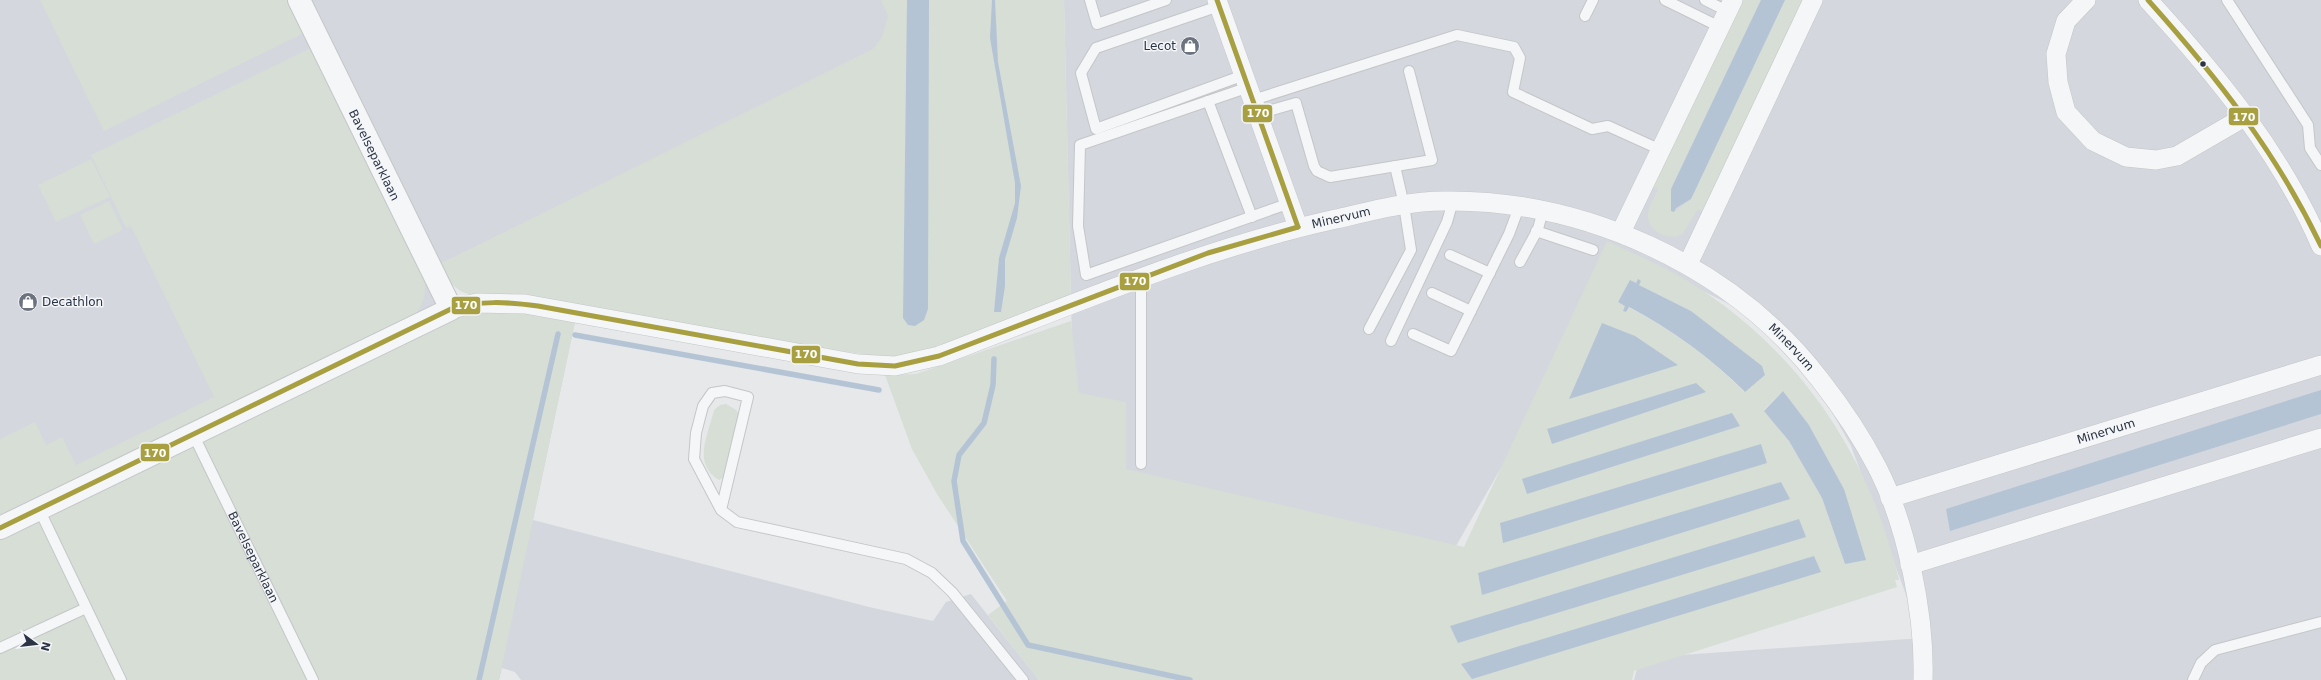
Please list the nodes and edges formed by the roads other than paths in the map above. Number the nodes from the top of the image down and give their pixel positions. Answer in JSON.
{"nodes":[{"id":1,"x":299,"y":0,"type":"edge"},
{"id":2,"x":1090,"y":0,"type":"edge"},
{"id":3,"x":1166,"y":0,"type":"edge"},
{"id":4,"x":1593,"y":0,"type":"edge"},
{"id":5,"x":1665,"y":0,"type":"edge"},
{"id":6,"x":1705,"y":0,"type":"edge"},
{"id":7,"x":1813,"y":0,"type":"edge"},
{"id":8,"x":2086,"y":0,"type":"edge"},
{"id":9,"x":2148,"y":0,"type":"edge"},
{"id":10,"x":2227,"y":0,"type":"edge"},
{"id":11,"x":1218,"y":3,"type":"edge"},
{"id":12,"x":1727,"y":12,"type":"edge"},
{"id":13,"x":1585,"y":16,"type":"dead end"},
{"id":14,"x":1409,"y":71,"type":"dead end"},
{"id":15,"x":1251,"y":94,"type":"junction"},
{"id":16,"x":1208,"y":101,"type":"junction"},
{"id":17,"x":2246,"y":116,"type":"junction"},
{"id":18,"x":1661,"y":150,"type":"junction"},
{"id":19,"x":2321,"y":165,"type":"edge"},
{"id":20,"x":1395,"y":166,"type":"junction"},
{"id":21,"x":1453,"y":201,"type":"junction"},
{"id":22,"x":1290,"y":203,"type":"junction"},
{"id":23,"x":1404,"y":205,"type":"junction"},
{"id":24,"x":1519,"y":207,"type":"junction"},
{"id":25,"x":1543,"y":210,"type":"junction"},
{"id":26,"x":1252,"y":217,"type":"junction"},
{"id":27,"x":1298,"y":227,"type":"junction"},
{"id":28,"x":1536,"y":231,"type":"junction"},
{"id":29,"x":1622,"y":232,"type":"junction"},
{"id":30,"x":2321,"y":246,"type":"edge"},
{"id":31,"x":1594,"y":250,"type":"dead end"},
{"id":32,"x":1450,"y":254,"type":"dead end"},
{"id":33,"x":1520,"y":262,"type":"dead end"},
{"id":34,"x":1688,"y":264,"type":"junction"},
{"id":35,"x":1490,"y":273,"type":"junction"},
{"id":36,"x":1141,"y":279,"type":"junction"},
{"id":37,"x":1432,"y":293,"type":"dead end"},
{"id":38,"x":451,"y":309,"type":"junction"},
{"id":39,"x":1471,"y":311,"type":"junction"},
{"id":40,"x":1369,"y":329,"type":"dead end"},
{"id":41,"x":1413,"y":334,"type":"dead end"},
{"id":42,"x":1391,"y":341,"type":"dead end"},
{"id":43,"x":2321,"y":364,"type":"edge"},
{"id":44,"x":193,"y":434,"type":"junction"},
{"id":45,"x":2321,"y":438,"type":"edge"},
{"id":46,"x":1141,"y":464,"type":"dead end"},
{"id":47,"x":1890,"y":498,"type":"junction"},
{"id":48,"x":39,"y":509,"type":"junction"},
{"id":49,"x":721,"y":510,"type":"junction"},
{"id":50,"x":0,"y":528,"type":"edge"},
{"id":51,"x":1910,"y":565,"type":"junction"},
{"id":52,"x":86,"y":608,"type":"junction"},
{"id":53,"x":2321,"y":622,"type":"edge"},
{"id":54,"x":0,"y":648,"type":"edge"},
{"id":55,"x":121,"y":680,"type":"edge"},
{"id":56,"x":314,"y":680,"type":"edge"},
{"id":57,"x":1023,"y":680,"type":"edge"},
{"id":58,"x":1923,"y":680,"type":"edge"},
{"id":59,"x":2193,"y":680,"type":"edge"}],
"edges":[{"from":1,"to":38,"type":"street","name":"Bavelseparklaan"},
{"from":2,"to":3,"type":"lane"},
{"from":4,"to":13,"type":"lane"},
{"from":5,"to":12,"type":"lane"},
{"from":6,"to":12,"type":"lane"},
{"from":7,"to":34,"type":"street"},
{"from":8,"to":17,"type":"street"},
{"from":9,"to":17,"type":"street"},
{"from":10,"to":19,"type":"lane"},
{"from":11,"to":15,"type":"street","name":"Minervum"},
{"from":11,"to":15,"type":"lane"},
{"from":12,"to":18,"type":"street"},
{"from":14,"to":20,"type":"lane"},
{"from":15,"to":16,"type":"lane"},
{"from":15,"to":18,"type":"lane"},
{"from":15,"to":20,"type":"lane"},
{"from":15,"to":22,"type":"street","name":"Minervum"},
{"from":16,"to":26,"type":"lane"},
{"from":16,"to":26,"type":"lane"},
{"from":17,"to":30,"type":"street"},
{"from":18,"to":29,"type":"street"},
{"from":20,"to":23,"type":"lane"},
{"from":21,"to":23,"type":"street","name":"Minervum"},
{"from":21,"to":24,"type":"street","name":"Minervum"},
{"from":21,"to":42,"type":"lane"},
{"from":22,"to":26,"type":"lane"},
{"from":22,"to":27,"type":"street","name":"Minervum"},
{"from":23,"to":27,"type":"street","name":"Minervum"},
{"from":23,"to":40,"type":"lane"},
{"from":24,"to":25,"type":"street","name":"Minervum"},
{"from":24,"to":35,"type":"lane"},
{"from":25,"to":28,"type":"lane"},
{"from":25,"to":29,"type":"street","name":"Minervum"},
{"from":27,"to":36,"type":"street"},
{"from":28,"to":31,"type":"lane"},
{"from":28,"to":33,"type":"lane"},
{"from":29,"to":34,"type":"street","name":"Minervum"},
{"from":32,"to":35,"type":"lane"},
{"from":34,"to":47,"type":"street","name":"Minervum"},
{"from":35,"to":39,"type":"lane"},
{"from":36,"to":38,"type":"street"},
{"from":36,"to":46,"type":"lane"},
{"from":37,"to":39,"type":"lane"},
{"from":38,"to":44,"type":"street"},
{"from":39,"to":41,"type":"lane"},
{"from":43,"to":47,"type":"street","name":"Minervum"},
{"from":44,"to":48,"type":"street"},
{"from":44,"to":56,"type":"lane","name":"Bavelseparklaan"},
{"from":45,"to":51,"type":"street"},
{"from":47,"to":51,"type":"street","name":"Minervum"},
{"from":48,"to":50,"type":"street"},
{"from":48,"to":52,"type":"lane"},
{"from":49,"to":49,"type":"lane"},
{"from":49,"to":57,"type":"lane"},
{"from":51,"to":58,"type":"street","name":"Minervum"},
{"from":52,"to":54,"type":"lane"},
{"from":52,"to":55,"type":"lane"},
{"from":53,"to":59,"type":"lane"}]}
